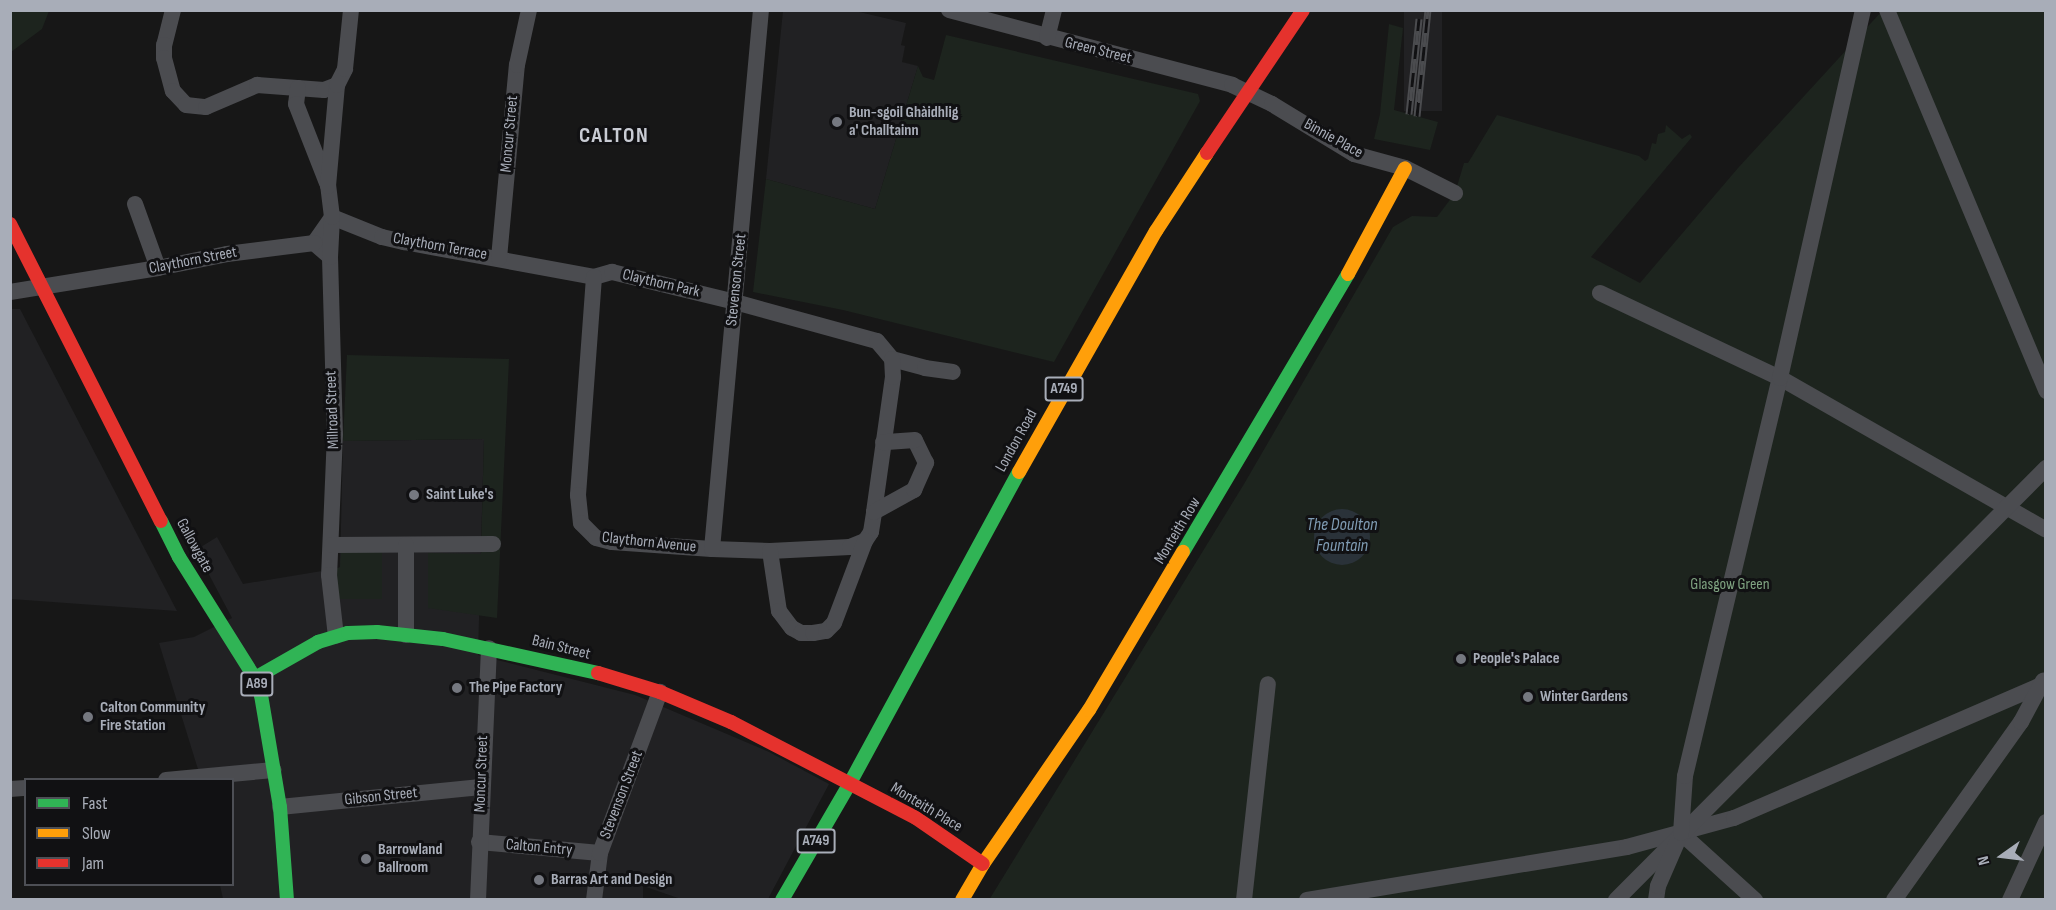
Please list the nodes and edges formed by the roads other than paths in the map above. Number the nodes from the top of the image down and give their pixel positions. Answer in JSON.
{"nodes":[{"id":1,"x":173,"y":10,"type":"edge"},
{"id":2,"x":351,"y":10,"type":"edge"},
{"id":3,"x":529,"y":10,"type":"edge"},
{"id":4,"x":761,"y":10,"type":"edge"},
{"id":5,"x":949,"y":10,"type":"edge"},
{"id":6,"x":1054,"y":10,"type":"edge"},
{"id":7,"x":1303,"y":10,"type":"edge"},
{"id":8,"x":1863,"y":10,"type":"edge"},
{"id":9,"x":1887,"y":10,"type":"edge"},
{"id":10,"x":1047,"y":38,"type":"junction"},
{"id":11,"x":337,"y":85,"type":"junction"},
{"id":12,"x":297,"y":88,"type":"junction"},
{"id":13,"x":1247,"y":91,"type":"junction"},
{"id":14,"x":1405,"y":168,"type":"junction"},
{"id":15,"x":328,"y":186,"type":"junction"},
{"id":16,"x":1455,"y":193,"type":"dead end"},
{"id":17,"x":135,"y":204,"type":"dead end"},
{"id":18,"x":332,"y":217,"type":"junction"},
{"id":19,"x":10,"y":224,"type":"edge"},
{"id":20,"x":314,"y":243,"type":"junction"},
{"id":21,"x":330,"y":257,"type":"junction"},
{"id":22,"x":499,"y":258,"type":"junction"},
{"id":23,"x":158,"y":268,"type":"junction"},
{"id":24,"x":594,"y":277,"type":"junction"},
{"id":25,"x":42,"y":288,"type":"junction"},
{"id":26,"x":10,"y":292,"type":"edge"},
{"id":27,"x":1600,"y":293,"type":"dead end"},
{"id":28,"x":735,"y":302,"type":"junction"},
{"id":29,"x":892,"y":359,"type":"junction"},
{"id":30,"x":953,"y":372,"type":"dead end"},
{"id":31,"x":1780,"y":378,"type":"junction"},
{"id":32,"x":2046,"y":391,"type":"edge"},
{"id":33,"x":883,"y":442,"type":"junction"},
{"id":34,"x":2046,"y":468,"type":"edge"},
{"id":35,"x":2007,"y":508,"type":"junction"},
{"id":36,"x":874,"y":512,"type":"junction"},
{"id":37,"x":2046,"y":530,"type":"edge"},
{"id":38,"x":865,"y":541,"type":"junction"},
{"id":39,"x":332,"y":544,"type":"junction"},
{"id":40,"x":493,"y":544,"type":"dead end"},
{"id":41,"x":406,"y":545,"type":"junction"},
{"id":42,"x":712,"y":549,"type":"junction"},
{"id":43,"x":770,"y":551,"type":"junction"},
{"id":44,"x":406,"y":635,"type":"junction"},
{"id":45,"x":336,"y":636,"type":"junction"},
{"id":46,"x":489,"y":648,"type":"junction"},
{"id":47,"x":255,"y":678,"type":"junction"},
{"id":48,"x":2045,"y":680,"type":"edge"},
{"id":49,"x":1268,"y":684,"type":"dead end"},
{"id":50,"x":660,"y":692,"type":"junction"},
{"id":51,"x":274,"y":770,"type":"junction"},
{"id":52,"x":188,"y":778,"type":"edge"},
{"id":53,"x":850,"y":783,"type":"junction"},
{"id":54,"x":481,"y":787,"type":"junction"},
{"id":55,"x":280,"y":807,"type":"junction"},
{"id":56,"x":2046,"y":822,"type":"edge"},
{"id":57,"x":1681,"y":833,"type":"junction"},
{"id":58,"x":479,"y":842,"type":"junction"},
{"id":59,"x":600,"y":853,"type":"junction"},
{"id":60,"x":983,"y":864,"type":"junction"},
{"id":61,"x":287,"y":900,"type":"edge"},
{"id":62,"x":478,"y":900,"type":"edge"},
{"id":63,"x":594,"y":900,"type":"edge"},
{"id":64,"x":782,"y":900,"type":"edge"},
{"id":65,"x":962,"y":900,"type":"edge"},
{"id":66,"x":1244,"y":900,"type":"edge"},
{"id":67,"x":1307,"y":900,"type":"edge"},
{"id":68,"x":1616,"y":900,"type":"edge"},
{"id":69,"x":1656,"y":900,"type":"edge"},
{"id":70,"x":1755,"y":900,"type":"edge"},
{"id":71,"x":1894,"y":900,"type":"edge"},
{"id":72,"x":2010,"y":900,"type":"edge"}],
"edges":[{"from":1,"to":12,"type":"street"},
{"from":2,"to":11,"type":"street","name":"Millroad Street"},
{"from":3,"to":22,"type":"street","name":"Moncur Street"},
{"from":4,"to":28,"type":"street","name":"Stevenson Street"},
{"from":5,"to":10,"type":"street","name":"Green Street"},
{"from":6,"to":10,"type":"street"},
{"from":7,"to":13,"type":"main road","name":"London Road","number":"A749"},
{"from":8,"to":31,"type":"street"},
{"from":9,"to":32,"type":"street"},
{"from":10,"to":13,"type":"street","name":"Green Street"},
{"from":11,"to":12,"type":"street"},
{"from":11,"to":15,"type":"street","name":"Millroad Street"},
{"from":12,"to":15,"type":"street"},
{"from":13,"to":14,"type":"street","name":"Binnie Place"},
{"from":13,"to":53,"type":"main road","name":"London Road","number":"A749"},
{"from":14,"to":16,"type":"street","name":"Binnie Place"},
{"from":14,"to":60,"type":"main road","name":"Monteith Row"},
{"from":15,"to":18,"type":"street","name":"Millroad Street"},
{"from":17,"to":23,"type":"street"},
{"from":18,"to":20,"type":"street"},
{"from":18,"to":21,"type":"street","name":"Millroad Street"},
{"from":18,"to":22,"type":"street","name":"Claythorn Terrace"},
{"from":19,"to":25,"type":"main road","name":"Gallowgate","number":"A89"},
{"from":20,"to":21,"type":"street"},
{"from":20,"to":23,"type":"street","name":"Claythorn Street"},
{"from":21,"to":39,"type":"street","name":"Millroad Street"},
{"from":22,"to":24,"type":"street","name":"Claythorn Park"},
{"from":23,"to":25,"type":"street","name":"Claythorn Street"},
{"from":24,"to":28,"type":"street","name":"Claythorn Park"},
{"from":24,"to":42,"type":"street","name":"Claythorn Avenue"},
{"from":25,"to":26,"type":"street","name":"Claythorn Street"},
{"from":25,"to":47,"type":"main road","name":"Gallowgate","number":"A89"},
{"from":27,"to":31,"type":"street"},
{"from":28,"to":29,"type":"street","name":"Claythorn Park"},
{"from":28,"to":42,"type":"street","name":"Stevenson Street"},
{"from":29,"to":30,"type":"street","name":"Claythorn Park"},
{"from":29,"to":33,"type":"street"},
{"from":31,"to":35,"type":"street"},
{"from":31,"to":57,"type":"street"},
{"from":33,"to":36,"type":"street"},
{"from":33,"to":36,"type":"street"},
{"from":34,"to":35,"type":"street"},
{"from":35,"to":37,"type":"street"},
{"from":35,"to":57,"type":"street"},
{"from":36,"to":38,"type":"street"},
{"from":38,"to":43,"type":"street","name":"Claythorn Avenue"},
{"from":38,"to":43,"type":"street"},
{"from":39,"to":41,"type":"street"},
{"from":39,"to":45,"type":"street","name":"Millroad Street"},
{"from":40,"to":41,"type":"street"},
{"from":41,"to":44,"type":"street"},
{"from":42,"to":43,"type":"street","name":"Claythorn Avenue"},
{"from":44,"to":45,"type":"main road","name":"Bain Street"},
{"from":44,"to":46,"type":"main road","name":"Bain Street"},
{"from":45,"to":47,"type":"main road","name":"Bain Street"},
{"from":46,"to":50,"type":"main road","name":"Bain Street"},
{"from":46,"to":54,"type":"street","name":"Moncur Street"},
{"from":47,"to":51,"type":"main road","name":"Gallowgate","number":"A89"},
{"from":48,"to":57,"type":"street"},
{"from":48,"to":71,"type":"street"},
{"from":49,"to":66,"type":"street"},
{"from":50,"to":53,"type":"main road","name":"Bain Street"},
{"from":50,"to":59,"type":"street","name":"Stevenson Street"},
{"from":51,"to":52,"type":"street"},
{"from":51,"to":55,"type":"main road","name":"Gallowgate","number":"A89"},
{"from":53,"to":60,"type":"main road","name":"Monteith Place"},
{"from":53,"to":64,"type":"main road","name":"London Road","number":"A749"},
{"from":54,"to":55,"type":"street","name":"Gibson Street"},
{"from":54,"to":58,"type":"street","name":"Moncur Street"},
{"from":55,"to":61,"type":"main road","name":"Gallowgate","number":"A89"},
{"from":56,"to":72,"type":"street"},
{"from":57,"to":67,"type":"street"},
{"from":57,"to":68,"type":"street"},
{"from":57,"to":69,"type":"street"},
{"from":57,"to":70,"type":"street"},
{"from":58,"to":59,"type":"street","name":"Calton Entry"},
{"from":58,"to":62,"type":"street","name":"Moncur Street"},
{"from":59,"to":63,"type":"street","name":"Stevenson Street"},
{"from":60,"to":65,"type":"main road","name":"Monteith Row"}]}
